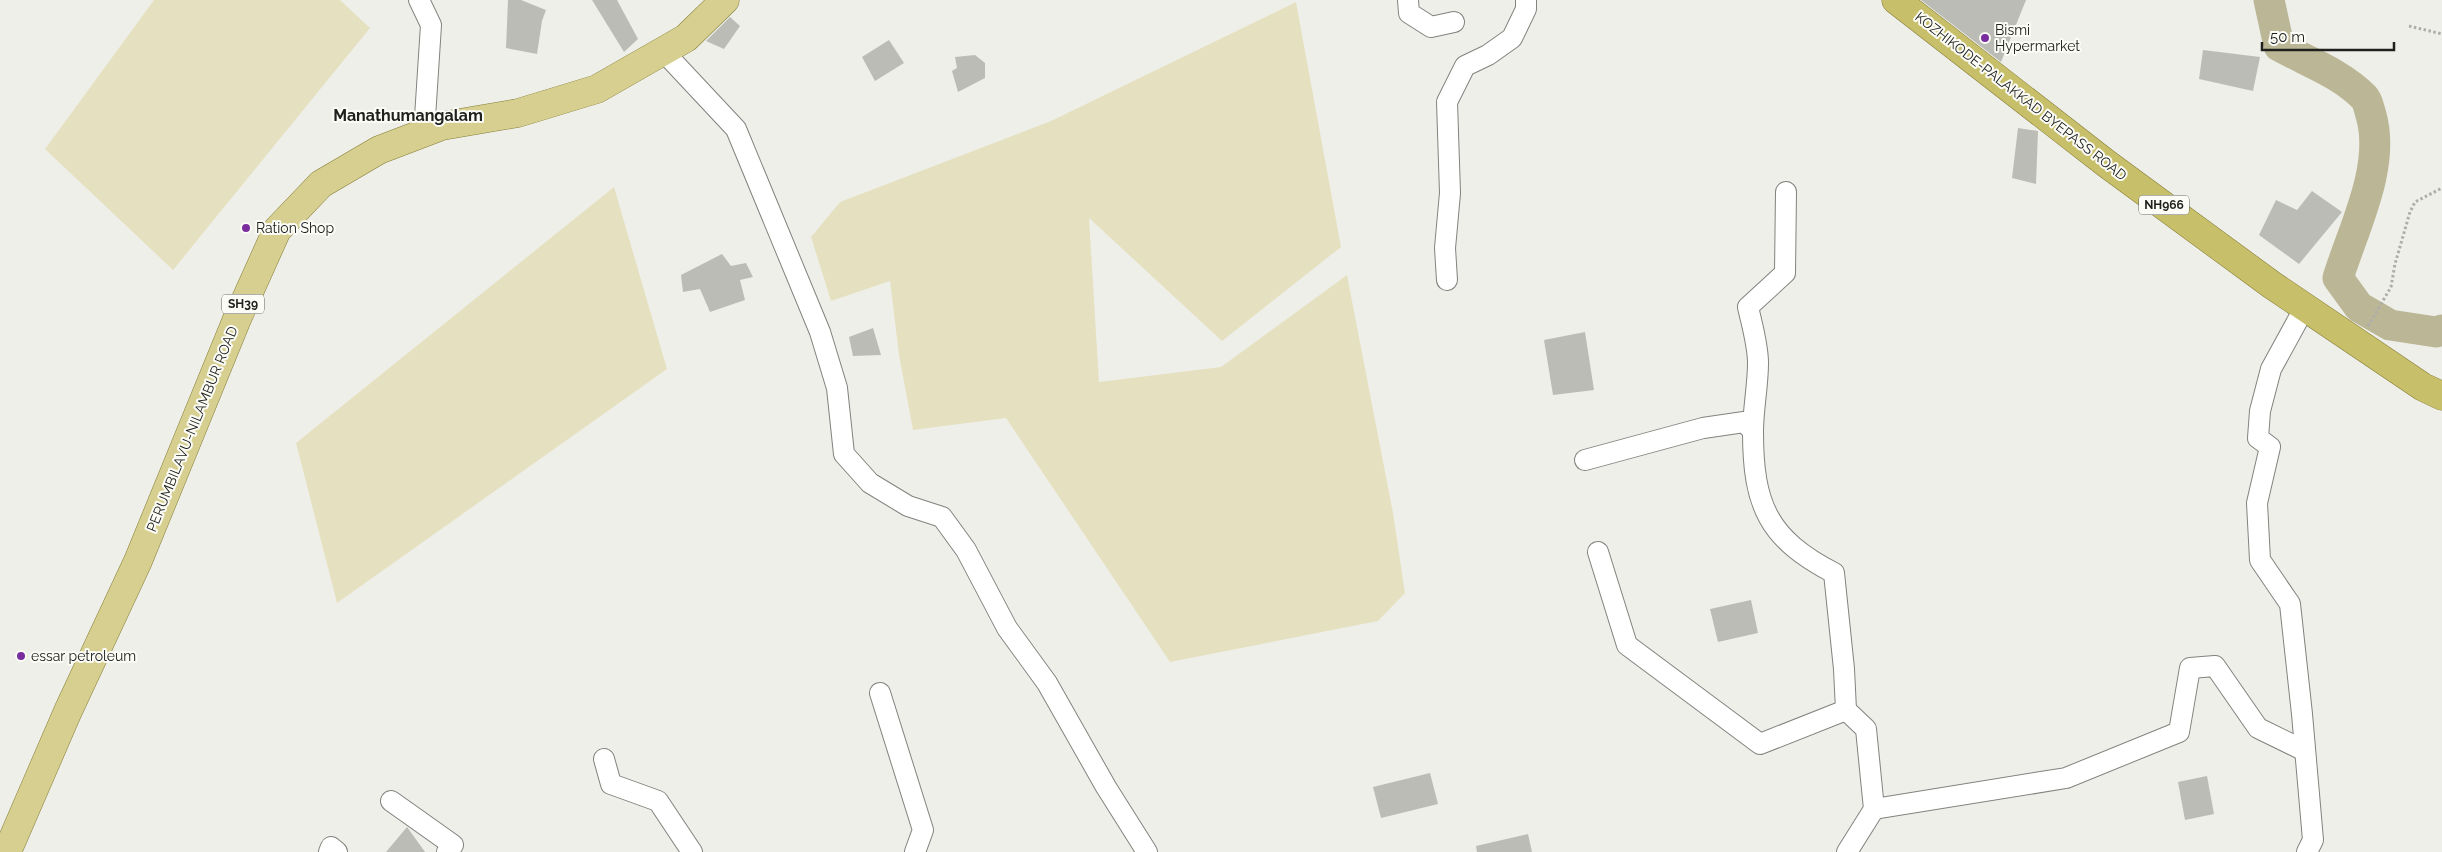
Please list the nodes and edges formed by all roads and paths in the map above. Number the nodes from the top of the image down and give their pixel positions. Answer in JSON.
{"nodes":[{"id":1,"x":420,"y":0,"type":"edge"},
{"id":2,"x":725,"y":0,"type":"edge"},
{"id":3,"x":1408,"y":0,"type":"edge"},
{"id":4,"x":1526,"y":0,"type":"edge"},
{"id":5,"x":1896,"y":0,"type":"edge"},
{"id":6,"x":1454,"y":22,"type":"dead end"},
{"id":7,"x":2409,"y":26,"type":"dead end"},
{"id":8,"x":2442,"y":34,"type":"edge"},
{"id":9,"x":663,"y":51,"type":"junction"},
{"id":10,"x":424,"y":133,"type":"junction"},
{"id":11,"x":2442,"y":188,"type":"edge"},
{"id":12,"x":1786,"y":192,"type":"dead end"},
{"id":13,"x":1447,"y":280,"type":"dead end"},
{"id":14,"x":2305,"y":307,"type":"junction"},
{"id":15,"x":2367,"y":327,"type":"dead end"},
{"id":16,"x":2442,"y":396,"type":"edge"},
{"id":17,"x":1753,"y":431,"type":"junction"},
{"id":18,"x":1585,"y":460,"type":"dead end"},
{"id":19,"x":1598,"y":552,"type":"dead end"},
{"id":20,"x":880,"y":693,"type":"dead end"},
{"id":21,"x":1846,"y":710,"type":"junction"},
{"id":22,"x":2306,"y":751,"type":"junction"},
{"id":23,"x":604,"y":759,"type":"dead end"},
{"id":24,"x":391,"y":801,"type":"dead end"},
{"id":25,"x":1874,"y":809,"type":"junction"},
{"id":26,"x":2309,"y":851,"type":"edge"},
{"id":27,"x":7,"y":852,"type":"edge"},
{"id":28,"x":329,"y":852,"type":"edge"},
{"id":29,"x":337,"y":852,"type":"edge"},
{"id":30,"x":447,"y":852,"type":"edge"},
{"id":31,"x":692,"y":852,"type":"edge"},
{"id":32,"x":915,"y":852,"type":"edge"},
{"id":33,"x":1147,"y":852,"type":"edge"},
{"id":34,"x":1847,"y":852,"type":"edge"}],
"edges":[{"from":1,"to":10,"type":"street"},
{"from":2,"to":9,"type":"main road","name":"PERUMBILAVU-NILAMBUR ROAD","number":"SH39"},
{"from":3,"to":6,"type":"street"},
{"from":4,"to":13,"type":"street"},
{"from":5,"to":14,"type":"highway","name":"KOZHIKODE-PALAKKAD BYEPASS ROAD","number":"NH966"},
{"from":7,"to":8,"type":"path"},
{"from":9,"to":10,"type":"main road","name":"PERUMBILAVU-NILAMBUR ROAD","number":"SH39"},
{"from":9,"to":33,"type":"street"},
{"from":10,"to":27,"type":"main road","name":"PERUMBILAVU-NILAMBUR ROAD","number":"SH39"},
{"from":11,"to":15,"type":"path"},
{"from":12,"to":17,"type":"street"},
{"from":14,"to":16,"type":"highway","name":"KOZHIKODE-PALAKKAD BYEPASS ROAD","number":"NH966"},
{"from":14,"to":22,"type":"street"},
{"from":17,"to":18,"type":"street"},
{"from":17,"to":21,"type":"street"},
{"from":19,"to":21,"type":"street"},
{"from":20,"to":32,"type":"street"},
{"from":21,"to":25,"type":"street"},
{"from":22,"to":25,"type":"street"},
{"from":22,"to":26,"type":"street"},
{"from":23,"to":31,"type":"street"},
{"from":24,"to":30,"type":"street"},
{"from":25,"to":34,"type":"street"},
{"from":28,"to":29,"type":"street"}]}
